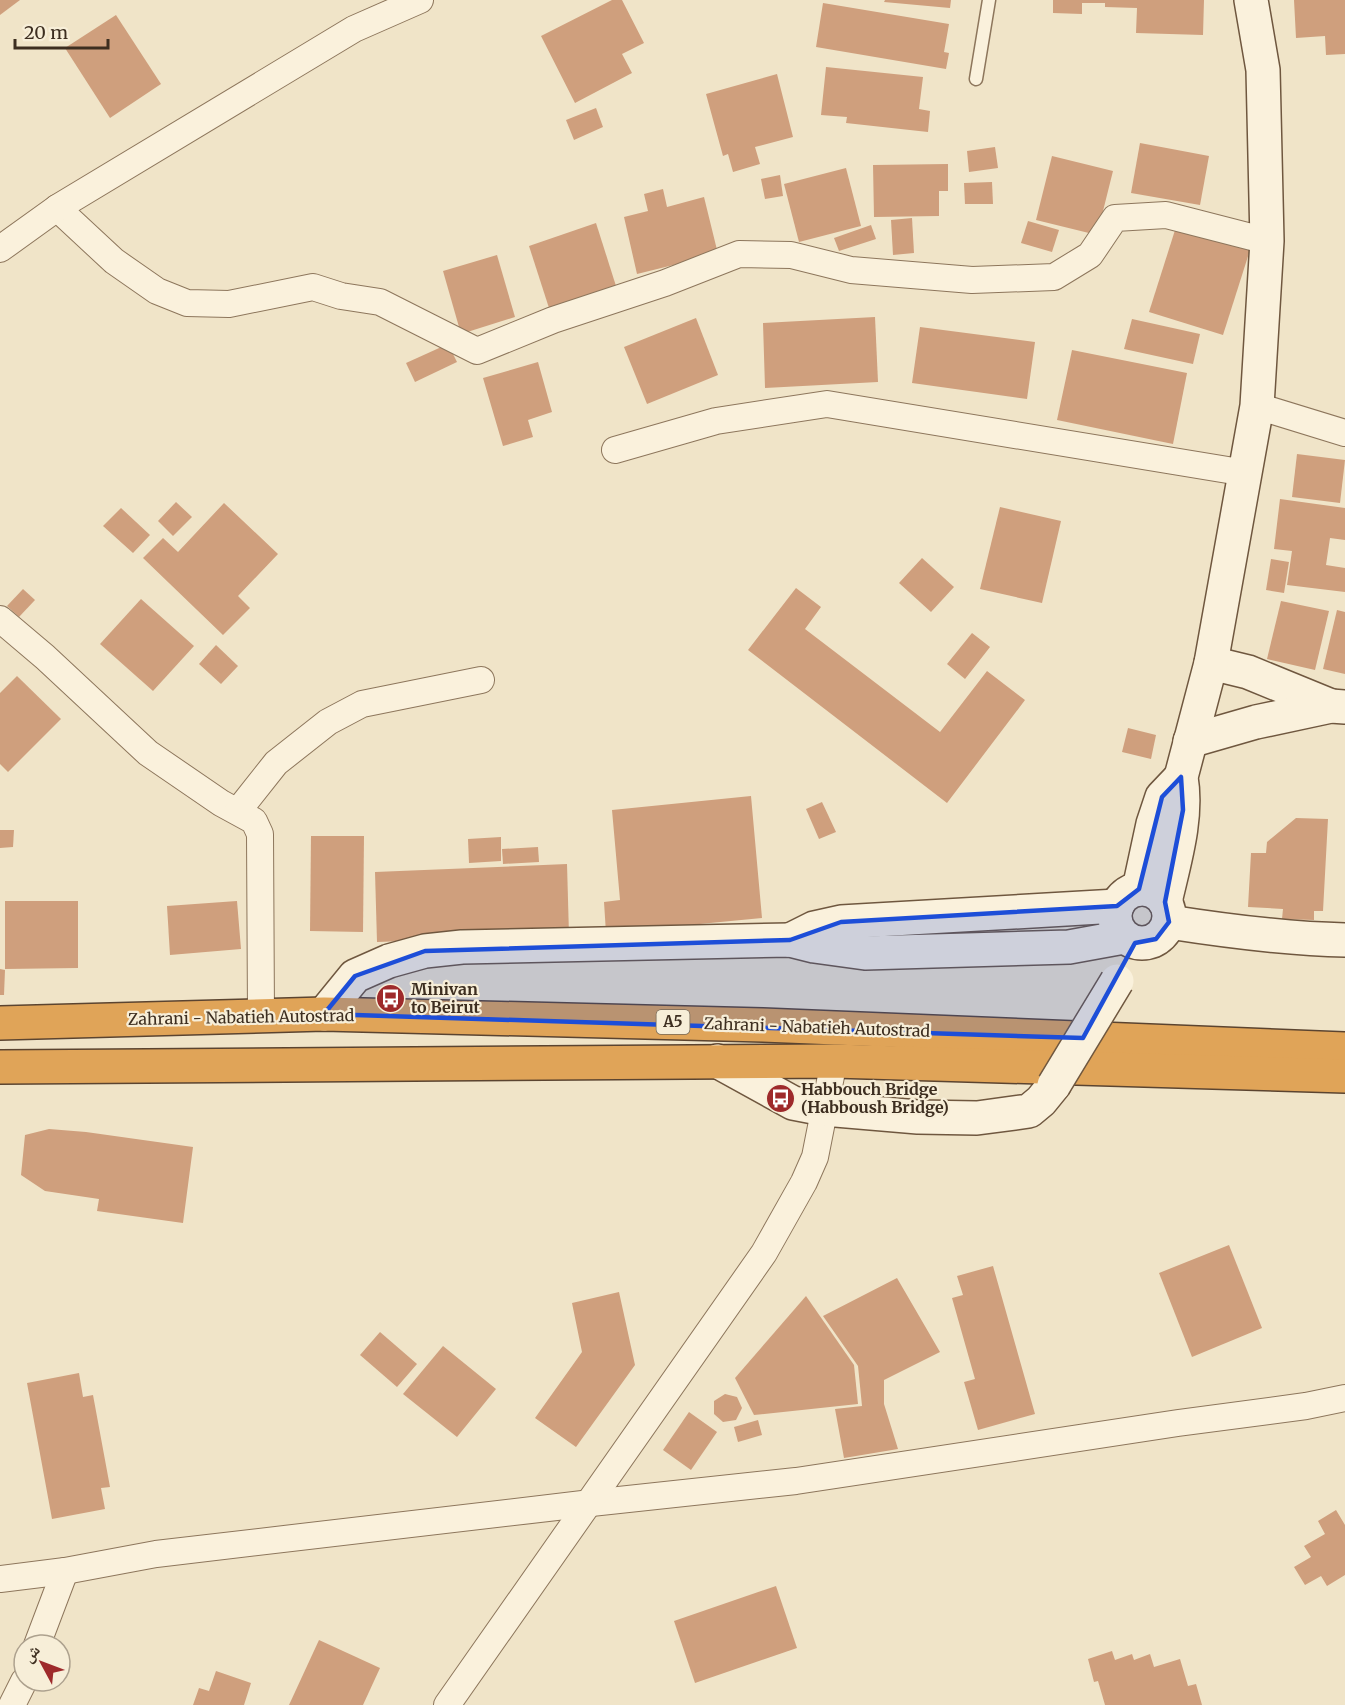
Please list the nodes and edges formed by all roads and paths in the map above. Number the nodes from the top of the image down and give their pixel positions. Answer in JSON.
{"nodes":[{"id":1,"x":420,"y":0,"type":"edge"},
{"id":2,"x":989,"y":0,"type":"edge"},
{"id":3,"x":1251,"y":0,"type":"edge"},
{"id":4,"x":976,"y":79,"type":"dead end"},
{"id":5,"x":57,"y":208,"type":"junction"},
{"id":6,"x":1267,"y":241,"type":"junction"},
{"id":7,"x":0,"y":249,"type":"edge"},
{"id":8,"x":1257,"y":406,"type":"junction"},
{"id":9,"x":1345,"y":433,"type":"edge"},
{"id":10,"x":615,"y":450,"type":"dead end"},
{"id":11,"x":1246,"y":473,"type":"junction"},
{"id":12,"x":0,"y":619,"type":"edge"},
{"id":13,"x":1211,"y":663,"type":"junction"},
{"id":14,"x":481,"y":680,"type":"dead end"},
{"id":15,"x":1338,"y":707,"type":"edge"},
{"id":16,"x":1190,"y":741,"type":"junction"},
{"id":17,"x":238,"y":811,"type":"junction"},
{"id":18,"x":1148,"y":905,"type":"junction"},
{"id":19,"x":790,"y":940,"type":"junction"},
{"id":20,"x":1130,"y":940,"type":"junction"},
{"id":21,"x":1345,"y":940,"type":"edge"},
{"id":22,"x":324,"y":1014,"type":"junction"},
{"id":23,"x":261,"y":1016,"type":"junction"},
{"id":24,"x":0,"y":1023,"type":"edge"},
{"id":25,"x":1345,"y":1049,"type":"edge"},
{"id":26,"x":717,"y":1060,"type":"junction"},
{"id":27,"x":834,"y":1061,"type":"junction"},
{"id":28,"x":0,"y":1067,"type":"edge"},
{"id":29,"x":1345,"y":1076,"type":"edge"},
{"id":30,"x":824,"y":1110,"type":"junction"},
{"id":31,"x":1345,"y":1398,"type":"edge"},
{"id":32,"x":591,"y":1503,"type":"junction"},
{"id":33,"x":65,"y":1571,"type":"junction"},
{"id":34,"x":0,"y":1579,"type":"edge"},
{"id":35,"x":42,"y":1633,"type":"edge"},
{"id":36,"x":447,"y":1705,"type":"edge"}],
"edges":[{"from":1,"to":5,"type":"street"},
{"from":2,"to":4,"type":"lane"},
{"from":3,"to":6,"type":"main road"},
{"from":5,"to":6,"type":"street"},
{"from":5,"to":7,"type":"street"},
{"from":6,"to":8,"type":"main road"},
{"from":8,"to":9,"type":"street"},
{"from":8,"to":11,"type":"main road"},
{"from":10,"to":11,"type":"street"},
{"from":11,"to":13,"type":"main road"},
{"from":12,"to":17,"type":"street"},
{"from":13,"to":15,"type":"main road"},
{"from":13,"to":16,"type":"main road"},
{"from":14,"to":17,"type":"street"},
{"from":15,"to":16,"type":"main road"},
{"from":16,"to":18,"type":"main road"},
{"from":17,"to":23,"type":"street"},
{"from":18,"to":19,"type":"main road"},
{"from":18,"to":20,"type":"main road"},
{"from":18,"to":20,"type":"main road"},
{"from":18,"to":21,"type":"main road"},
{"from":19,"to":20,"type":"main road"},
{"from":19,"to":22,"type":"main road"},
{"from":20,"to":30,"type":"main road","bridge":true},
{"from":22,"to":23,"type":"highway","name":"Zahrani - Nabatieh Autostrad","number":"A5"},
{"from":22,"to":25,"type":"highway","name":"Zahrani - Nabatieh Autostrad","number":"A5"},
{"from":23,"to":24,"type":"highway","name":"Zahrani - Nabatieh Autostrad","number":"A5"},
{"from":26,"to":27,"type":"highway","name":"Zahrani - Nabatieh Autostrad"},
{"from":26,"to":28,"type":"highway","name":"Zahrani - Nabatieh Autostrad"},
{"from":26,"to":30,"type":"main road"},
{"from":27,"to":29,"type":"highway","name":"Zahrani - Nabatieh Autostrad"},
{"from":27,"to":30,"type":"street"},
{"from":30,"to":32,"type":"street"},
{"from":31,"to":32,"type":"street"},
{"from":32,"to":33,"type":"street"},
{"from":32,"to":36,"type":"street"},
{"from":33,"to":34,"type":"street"},
{"from":33,"to":35,"type":"street"}]}
